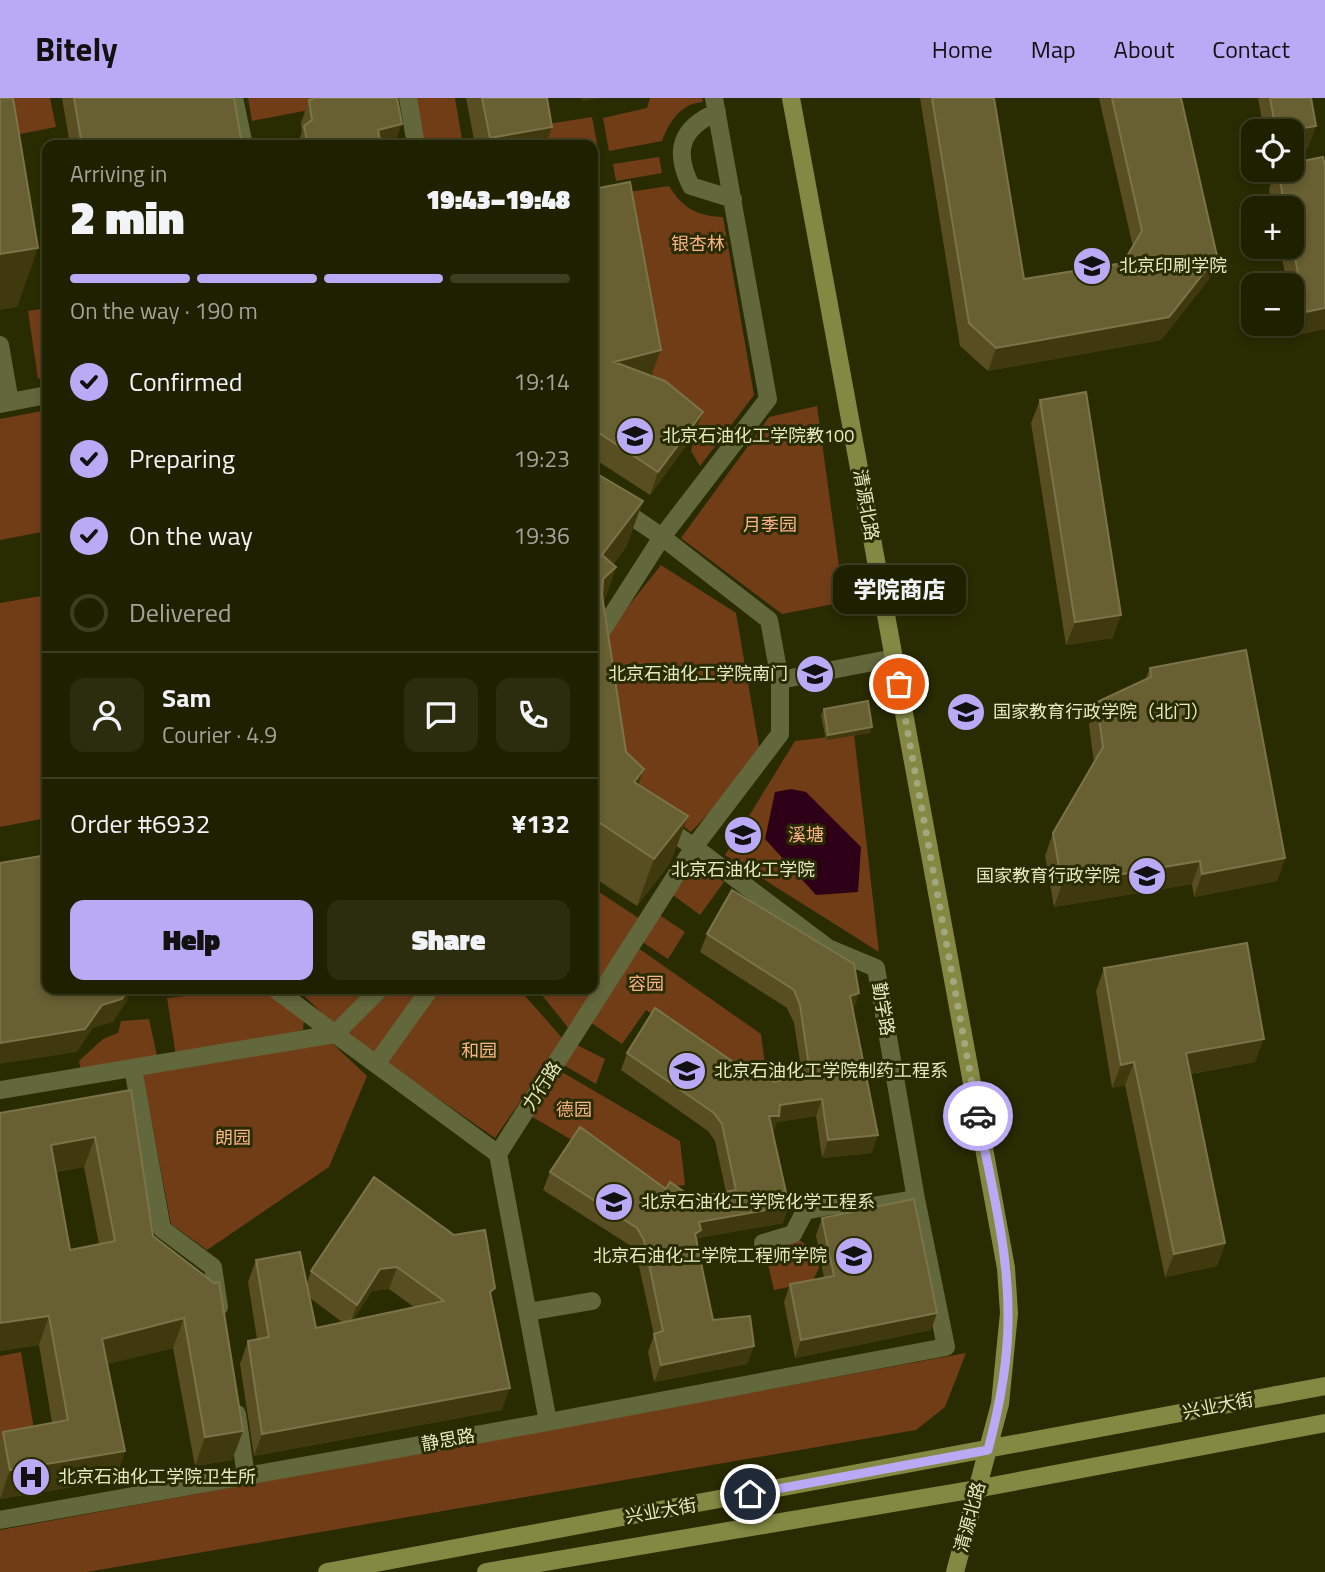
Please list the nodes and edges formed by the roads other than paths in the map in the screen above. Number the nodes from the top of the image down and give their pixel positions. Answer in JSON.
{"nodes":[{"id":1,"x":234,"y":98,"type":"edge"},
{"id":2,"x":408,"y":98,"type":"edge"},
{"id":3,"x":791,"y":98,"type":"edge"},
{"id":4,"x":716,"y":105,"type":"edge"},
{"id":5,"x":243,"y":140,"type":"edge"},
{"id":6,"x":415,"y":140,"type":"edge"},
{"id":7,"x":733,"y":199,"type":"junction"},
{"id":8,"x":0,"y":345,"type":"edge"},
{"id":9,"x":42,"y":396,"type":"edge"},
{"id":10,"x":5,"y":403,"type":"edge"},
{"id":11,"x":598,"y":493,"type":"edge"},
{"id":12,"x":662,"y":537,"type":"junction"},
{"id":13,"x":598,"y":637,"type":"edge"},
{"id":14,"x":598,"y":653,"type":"edge"},
{"id":15,"x":894,"y":658,"type":"junction"},
{"id":16,"x":779,"y":680,"type":"junction"},
{"id":17,"x":694,"y":847,"type":"junction"},
{"id":18,"x":282,"y":994,"type":"edge"},
{"id":19,"x":375,"y":994,"type":"edge"},
{"id":20,"x":426,"y":994,"type":"edge"},
{"id":21,"x":335,"y":1034,"type":"junction"},
{"id":22,"x":376,"y":1064,"type":"junction"},
{"id":23,"x":133,"y":1068,"type":"junction"},
{"id":24,"x":0,"y":1090,"type":"edge"},
{"id":25,"x":498,"y":1154,"type":"junction"},
{"id":26,"x":916,"y":1199,"type":"junction"},
{"id":27,"x":763,"y":1243,"type":"dead end"},
{"id":28,"x":592,"y":1301,"type":"dead end"},
{"id":29,"x":528,"y":1312,"type":"junction"},
{"id":30,"x":221,"y":1319,"type":"edge"},
{"id":31,"x":1325,"y":1386,"type":"edge"},
{"id":32,"x":234,"y":1398,"type":"edge"},
{"id":33,"x":548,"y":1422,"type":"junction"},
{"id":34,"x":1325,"y":1423,"type":"edge"},
{"id":35,"x":988,"y":1450,"type":"junction"},
{"id":36,"x":246,"y":1476,"type":"junction"},
{"id":37,"x":976,"y":1489,"type":"junction"},
{"id":38,"x":0,"y":1520,"type":"edge"},
{"id":39,"x":327,"y":1572,"type":"edge"},
{"id":40,"x":486,"y":1572,"type":"edge"},
{"id":41,"x":955,"y":1572,"type":"edge"}],
"edges":[{"from":1,"to":5,"type":"street"},
{"from":2,"to":6,"type":"street"},
{"from":3,"to":15,"type":"main road","name":"清源北路"},
{"from":4,"to":7,"type":"street"},
{"from":4,"to":7,"type":"street"},
{"from":7,"to":12,"type":"street"},
{"from":8,"to":10,"type":"street"},
{"from":9,"to":10,"type":"street"},
{"from":11,"to":12,"type":"street","name":"力行路"},
{"from":12,"to":13,"type":"street"},
{"from":12,"to":16,"type":"street","name":"力行路"},
{"from":14,"to":17,"type":"street"},
{"from":15,"to":16,"type":"street"},
{"from":15,"to":35,"type":"main road","name":"清源北路"},
{"from":16,"to":17,"type":"street","name":"力行路"},
{"from":17,"to":25,"type":"street","name":"力行路"},
{"from":17,"to":26,"type":"street","name":"勤学路"},
{"from":18,"to":21,"type":"street"},
{"from":19,"to":21,"type":"street"},
{"from":20,"to":22,"type":"street"},
{"from":21,"to":22,"type":"street"},
{"from":21,"to":23,"type":"street"},
{"from":22,"to":25,"type":"street"},
{"from":23,"to":24,"type":"street"},
{"from":23,"to":30,"type":"street"},
{"from":25,"to":29,"type":"street"},
{"from":26,"to":27,"type":"street"},
{"from":26,"to":33,"type":"street","name":"静思路"},
{"from":28,"to":29,"type":"street"},
{"from":29,"to":33,"type":"street"},
{"from":31,"to":35,"type":"main road","name":"兴业大街"},
{"from":32,"to":36,"type":"street"},
{"from":33,"to":36,"type":"street","name":"静思路"},
{"from":34,"to":37,"type":"main road","name":"兴业大街"},
{"from":35,"to":37,"type":"main road","name":"清源北路"},
{"from":35,"to":39,"type":"main road","name":"兴业大街"},
{"from":36,"to":38,"type":"street","name":"静思路"},
{"from":37,"to":40,"type":"main road","name":"兴业大街"},
{"from":37,"to":41,"type":"main road","name":"清源北路"}]}
